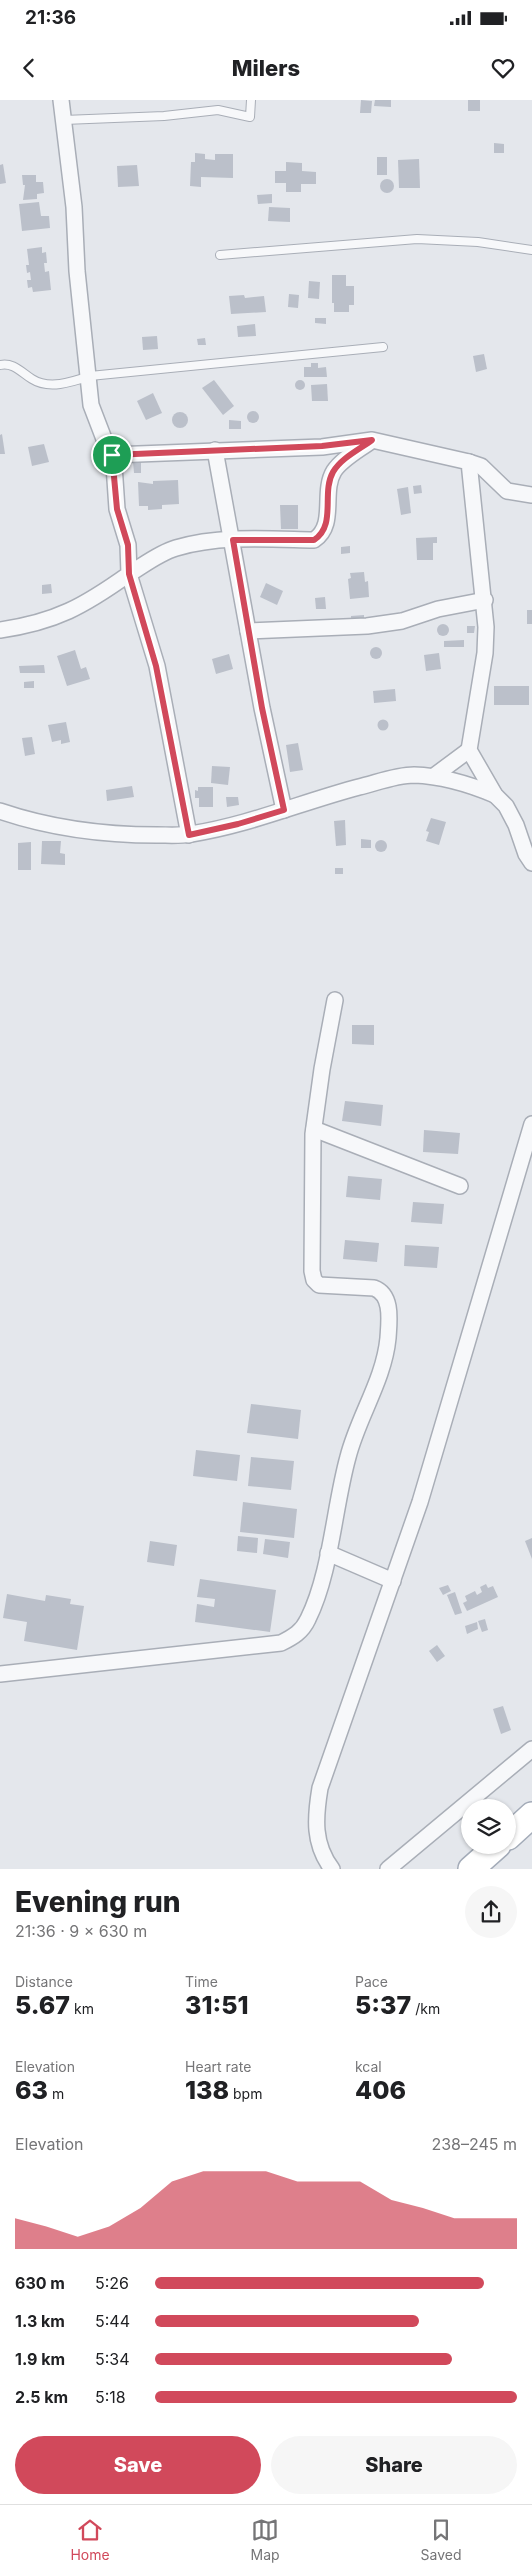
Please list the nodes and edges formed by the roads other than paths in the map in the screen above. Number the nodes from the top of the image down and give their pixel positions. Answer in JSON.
{"nodes":[{"id":1,"x":61,"y":100,"type":"edge"},
{"id":2,"x":251,"y":100,"type":"edge"},
{"id":3,"x":64,"y":120,"type":"junction"},
{"id":4,"x":532,"y":250,"type":"edge"},
{"id":5,"x":220,"y":255,"type":"dead end"},
{"id":6,"x":383,"y":347,"type":"dead end"},
{"id":7,"x":0,"y":365,"type":"edge"},
{"id":8,"x":90,"y":376,"type":"junction"},
{"id":9,"x":372,"y":440,"type":"junction"},
{"id":10,"x":215,"y":450,"type":"junction"},
{"id":11,"x":112,"y":455,"type":"junction"},
{"id":12,"x":469,"y":462,"type":"junction"},
{"id":13,"x":532,"y":495,"type":"edge"},
{"id":14,"x":233,"y":540,"type":"junction"},
{"id":15,"x":129,"y":574,"type":"junction"},
{"id":16,"x":485,"y":600,"type":"junction"},
{"id":17,"x":0,"y":630,"type":"edge"},
{"id":18,"x":248,"y":631,"type":"junction"},
{"id":19,"x":469,"y":750,"type":"junction"},
{"id":20,"x":434,"y":776,"type":"junction"},
{"id":21,"x":495,"y":795,"type":"junction"},
{"id":22,"x":284,"y":810,"type":"junction"},
{"id":23,"x":0,"y":811,"type":"edge"},
{"id":24,"x":189,"y":835,"type":"junction"},
{"id":25,"x":532,"y":863,"type":"edge"},
{"id":26,"x":335,"y":1000,"type":"dead end"},
{"id":27,"x":532,"y":1124,"type":"edge"},
{"id":28,"x":314,"y":1129,"type":"junction"},
{"id":29,"x":528,"y":1155,"type":"edge"},
{"id":30,"x":460,"y":1186,"type":"dead end"},
{"id":31,"x":328,"y":1554,"type":"junction"},
{"id":32,"x":393,"y":1581,"type":"junction"},
{"id":33,"x":0,"y":1674,"type":"edge"},
{"id":34,"x":532,"y":1748,"type":"edge"},
{"id":35,"x":532,"y":1815,"type":"edge"},
{"id":36,"x":516,"y":1830,"type":"edge"},
{"id":37,"x":488,"y":1854,"type":"edge"},
{"id":38,"x":332,"y":1869,"type":"edge"},
{"id":39,"x":388,"y":1869,"type":"edge"},
{"id":40,"x":471,"y":1869,"type":"edge"}],
"edges":[{"from":1,"to":3,"type":"street"},
{"from":2,"to":3,"type":"lane"},
{"from":3,"to":8,"type":"street"},
{"from":4,"to":5,"type":"lane"},
{"from":6,"to":8,"type":"lane"},
{"from":7,"to":8,"type":"lane"},
{"from":8,"to":11,"type":"street"},
{"from":9,"to":10,"type":"street"},
{"from":9,"to":12,"type":"street"},
{"from":9,"to":14,"type":"street"},
{"from":10,"to":11,"type":"street"},
{"from":10,"to":14,"type":"street"},
{"from":11,"to":15,"type":"street"},
{"from":12,"to":13,"type":"street"},
{"from":12,"to":16,"type":"street"},
{"from":14,"to":15,"type":"street"},
{"from":14,"to":18,"type":"street"},
{"from":15,"to":17,"type":"street"},
{"from":15,"to":24,"type":"street"},
{"from":16,"to":18,"type":"street"},
{"from":16,"to":19,"type":"street"},
{"from":18,"to":22,"type":"street"},
{"from":19,"to":20,"type":"street"},
{"from":19,"to":21,"type":"street"},
{"from":20,"to":21,"type":"street"},
{"from":20,"to":22,"type":"street"},
{"from":21,"to":25,"type":"street"},
{"from":22,"to":24,"type":"street"},
{"from":23,"to":24,"type":"street"},
{"from":26,"to":28,"type":"street"},
{"from":27,"to":29,"type":"street"},
{"from":28,"to":30,"type":"street"},
{"from":28,"to":31,"type":"street"},
{"from":29,"to":32,"type":"street"},
{"from":31,"to":32,"type":"street"},
{"from":31,"to":33,"type":"street"},
{"from":32,"to":38,"type":"street"},
{"from":34,"to":39,"type":"street"},
{"from":35,"to":36,"type":"main road"},
{"from":37,"to":40,"type":"main road"}]}
